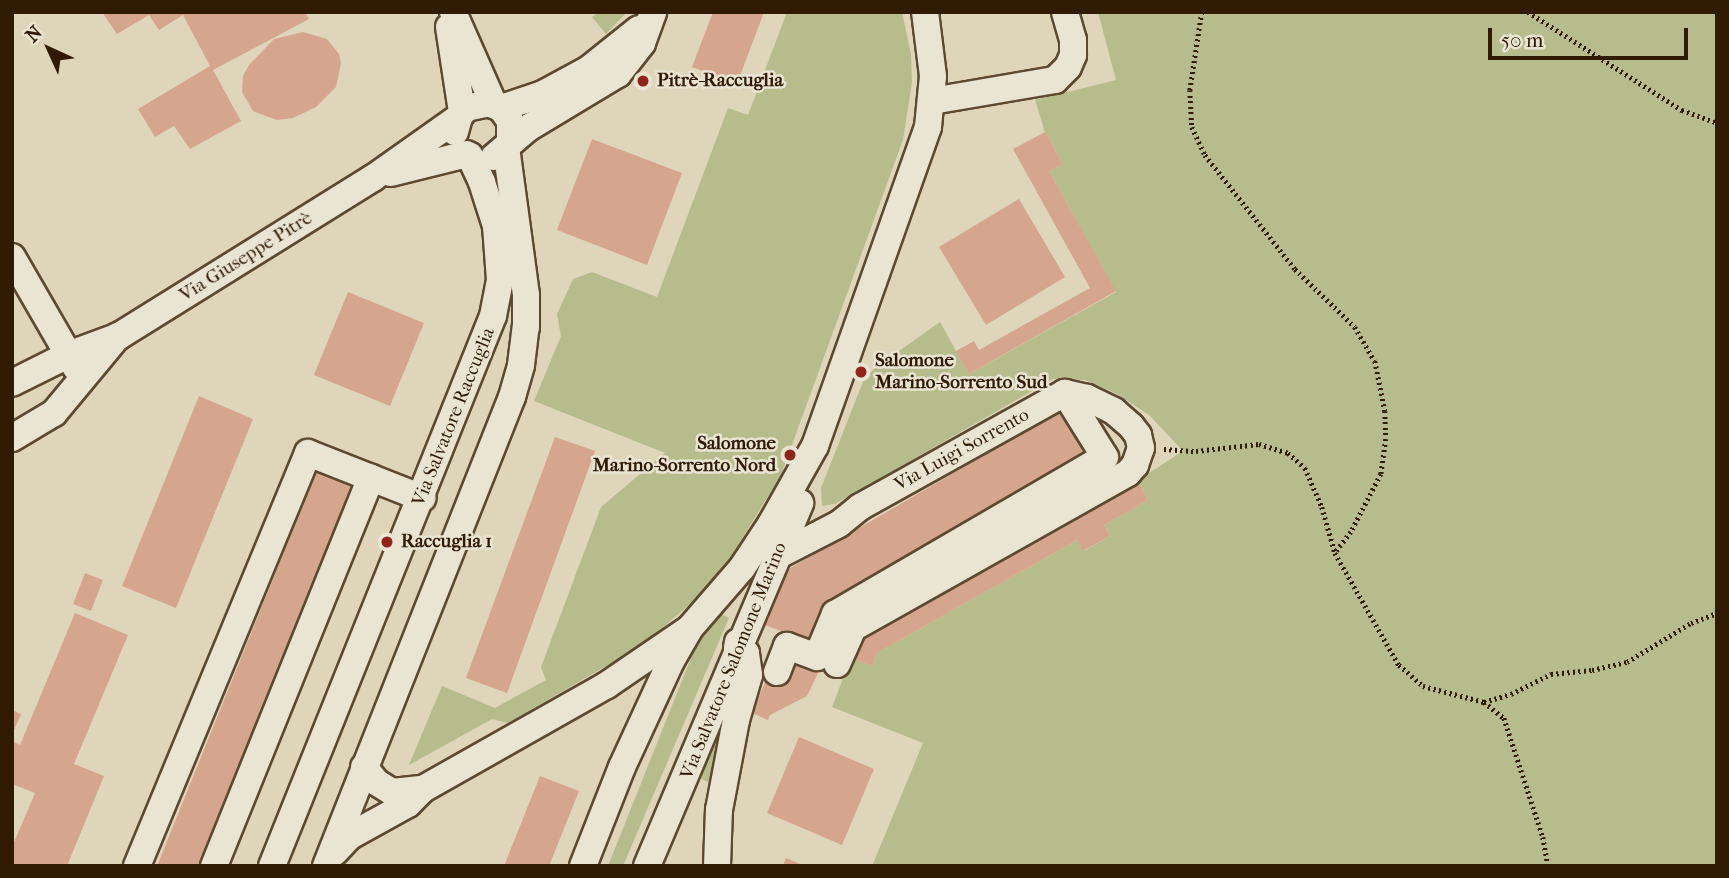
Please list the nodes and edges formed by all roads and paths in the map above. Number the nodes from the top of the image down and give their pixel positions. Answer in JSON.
{"nodes":[{"id":1,"x":446,"y":12,"type":"edge"},
{"id":2,"x":453,"y":12,"type":"edge"},
{"id":3,"x":925,"y":12,"type":"edge"},
{"id":4,"x":1065,"y":12,"type":"edge"},
{"id":5,"x":1202,"y":12,"type":"edge"},
{"id":6,"x":1528,"y":12,"type":"edge"},
{"id":7,"x":652,"y":14,"type":"edge"},
{"id":8,"x":932,"y":101,"type":"junction"},
{"id":9,"x":498,"y":107,"type":"junction"},
{"id":10,"x":460,"y":114,"type":"junction"},
{"id":11,"x":1717,"y":123,"type":"edge"},
{"id":12,"x":508,"y":146,"type":"junction"},
{"id":13,"x":468,"y":155,"type":"junction"},
{"id":14,"x":373,"y":178,"type":"junction"},
{"id":15,"x":12,"y":257,"type":"edge"},
{"id":16,"x":119,"y":335,"type":"junction"},
{"id":17,"x":68,"y":355,"type":"junction"},
{"id":18,"x":83,"y":380,"type":"junction"},
{"id":19,"x":12,"y":383,"type":"edge"},
{"id":20,"x":1065,"y":393,"type":"junction"},
{"id":21,"x":12,"y":438,"type":"edge"},
{"id":22,"x":1141,"y":448,"type":"junction"},
{"id":23,"x":371,"y":478,"type":"junction"},
{"id":24,"x":422,"y":498,"type":"junction"},
{"id":25,"x":860,"y":507,"type":"junction"},
{"id":26,"x":781,"y":517,"type":"junction"},
{"id":27,"x":1335,"y":553,"type":"junction"},
{"id":28,"x":777,"y":556,"type":"junction"},
{"id":29,"x":714,"y":600,"type":"junction"},
{"id":30,"x":748,"y":607,"type":"junction"},
{"id":31,"x":1717,"y":613,"type":"edge"},
{"id":32,"x":690,"y":628,"type":"junction"},
{"id":33,"x":737,"y":648,"type":"junction"},
{"id":34,"x":837,"y":664,"type":"dead end"},
{"id":35,"x":777,"y":672,"type":"dead end"},
{"id":36,"x":607,"y":685,"type":"junction"},
{"id":37,"x":1485,"y":702,"type":"junction"},
{"id":38,"x":652,"y":704,"type":"junction"},
{"id":39,"x":364,"y":767,"type":"junction"},
{"id":40,"x":423,"y":789,"type":"junction"},
{"id":41,"x":327,"y":862,"type":"edge"},
{"id":42,"x":137,"y":866,"type":"edge"},
{"id":43,"x":214,"y":866,"type":"edge"},
{"id":44,"x":272,"y":866,"type":"edge"},
{"id":45,"x":583,"y":866,"type":"edge"},
{"id":46,"x":647,"y":866,"type":"edge"},
{"id":47,"x":717,"y":866,"type":"edge"},
{"id":48,"x":1548,"y":866,"type":"edge"}],
"edges":[{"from":1,"to":10,"type":"street"},
{"from":2,"to":9,"type":"street"},
{"from":3,"to":8,"type":"street","name":"Via Salvatore Salomone Marino"},
{"from":4,"to":8,"type":"street"},
{"from":5,"to":27,"type":"path"},
{"from":6,"to":11,"type":"path"},
{"from":7,"to":9,"type":"street"},
{"from":7,"to":12,"type":"street"},
{"from":8,"to":26,"type":"street","name":"Via Salvatore Salomone Marino"},
{"from":9,"to":10,"type":"street"},
{"from":9,"to":12,"type":"street"},
{"from":10,"to":13,"type":"street"},
{"from":10,"to":14,"type":"street"},
{"from":12,"to":13,"type":"street"},
{"from":12,"to":39,"type":"street","name":"Via Salvatore Raccuglia"},
{"from":13,"to":14,"type":"street"},
{"from":13,"to":24,"type":"street","name":"Via Salvatore Raccuglia"},
{"from":14,"to":16,"type":"street","name":"Via Giuseppe Pitrè"},
{"from":15,"to":17,"type":"street"},
{"from":16,"to":17,"type":"street"},
{"from":16,"to":18,"type":"street"},
{"from":17,"to":18,"type":"street"},
{"from":17,"to":19,"type":"street"},
{"from":18,"to":21,"type":"street"},
{"from":20,"to":22,"type":"street"},
{"from":20,"to":25,"type":"street","name":"Via Luigi Sorrento"},
{"from":20,"to":35,"type":"street"},
{"from":22,"to":27,"type":"path"},
{"from":22,"to":34,"type":"street"},
{"from":23,"to":24,"type":"street"},
{"from":23,"to":42,"type":"street"},
{"from":23,"to":43,"type":"street"},
{"from":24,"to":44,"type":"street","name":"Via Salvatore Raccuglia"},
{"from":25,"to":26,"type":"street"},
{"from":25,"to":28,"type":"street"},
{"from":26,"to":28,"type":"street","name":"Via Salvatore Salomone Marino"},
{"from":26,"to":29,"type":"street","name":"Via Salvatore Salomone Marino"},
{"from":26,"to":30,"type":"street"},
{"from":27,"to":37,"type":"path"},
{"from":28,"to":30,"type":"street","name":"Via Salvatore Salomone Marino"},
{"from":29,"to":30,"type":"street"},
{"from":29,"to":32,"type":"street","name":"Via Salvatore Salomone Marino"},
{"from":30,"to":33,"type":"street"},
{"from":31,"to":37,"type":"path"},
{"from":32,"to":36,"type":"street"},
{"from":32,"to":38,"type":"street","name":"Via Salvatore Salomone Marino"},
{"from":33,"to":46,"type":"street","name":"Via Salvatore Salomone Marino"},
{"from":33,"to":47,"type":"street"},
{"from":36,"to":38,"type":"street"},
{"from":36,"to":40,"type":"street"},
{"from":37,"to":48,"type":"path"},
{"from":38,"to":45,"type":"street","name":"Via Salvatore Salomone Marino"},
{"from":39,"to":40,"type":"street"},
{"from":39,"to":41,"type":"street","name":"Via Salvatore Raccuglia"},
{"from":40,"to":41,"type":"street"}]}
